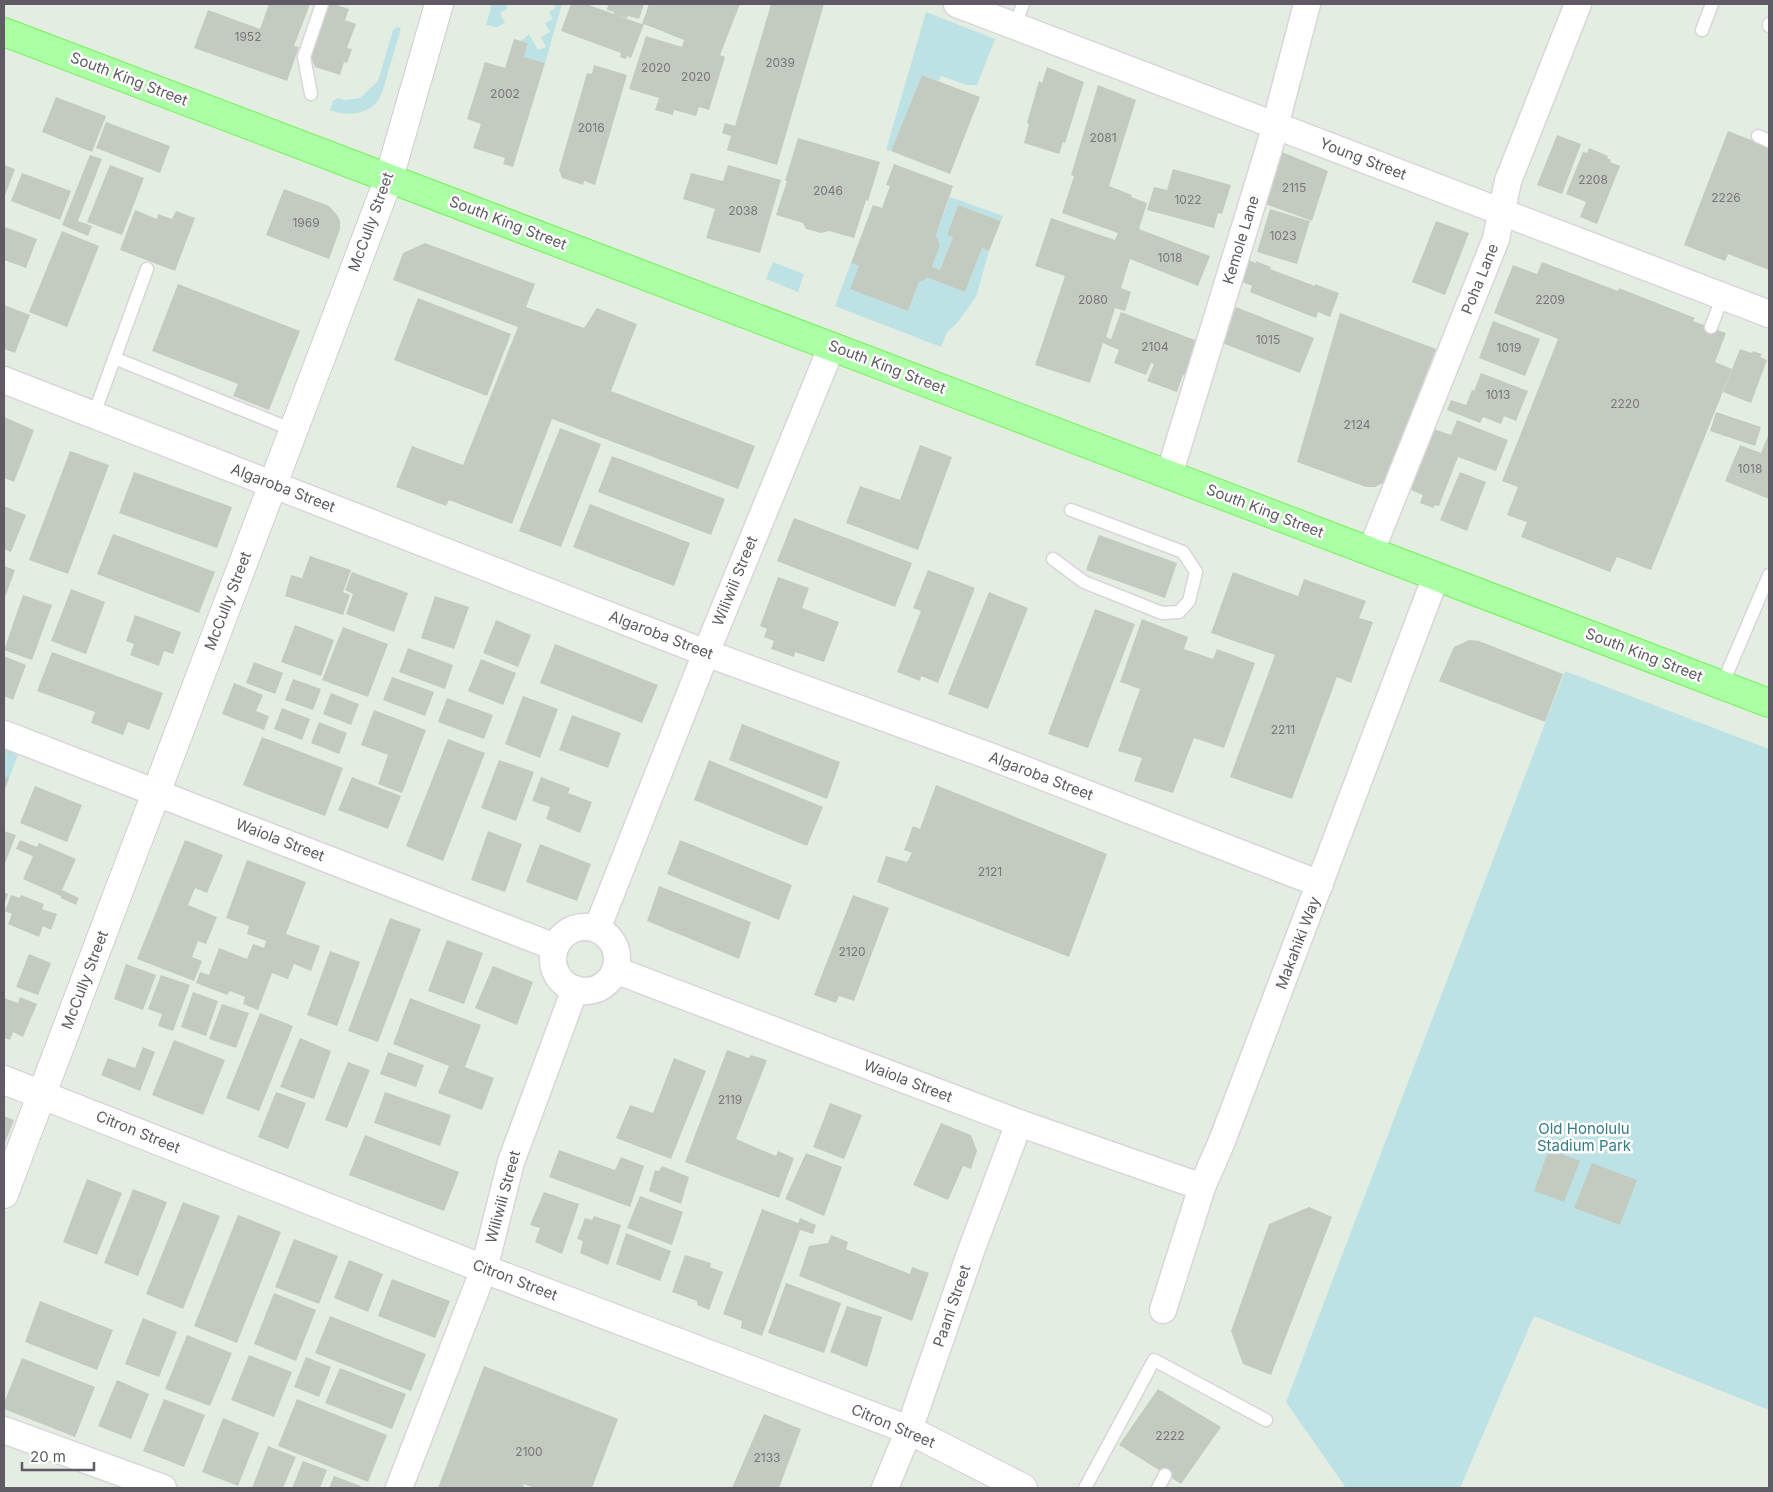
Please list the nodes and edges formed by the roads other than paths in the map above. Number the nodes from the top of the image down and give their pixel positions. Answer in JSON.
{"nodes":[{"id":1,"x":322,"y":4,"type":"edge"},
{"id":2,"x":439,"y":4,"type":"edge"},
{"id":3,"x":957,"y":4,"type":"edge"},
{"id":4,"x":1308,"y":4,"type":"edge"},
{"id":5,"x":1578,"y":4,"type":"edge"},
{"id":6,"x":1712,"y":4,"type":"edge"},
{"id":7,"x":1019,"y":15,"type":"edge"},
{"id":8,"x":1702,"y":30,"type":"dead end"},
{"id":9,"x":12,"y":38,"type":"edge"},
{"id":10,"x":311,"y":94,"type":"dead end"},
{"id":11,"x":1275,"y":125,"type":"junction"},
{"id":12,"x":389,"y":178,"type":"junction"},
{"id":13,"x":1502,"y":212,"type":"junction"},
{"id":14,"x":147,"y":269,"type":"dead end"},
{"id":15,"x":1723,"y":296,"type":"junction"},
{"id":16,"x":1769,"y":314,"type":"edge"},
{"id":17,"x":1711,"y":327,"type":"dead end"},
{"id":18,"x":832,"y":346,"type":"junction"},
{"id":19,"x":114,"y":358,"type":"junction"},
{"id":20,"x":4,"y":380,"type":"edge"},
{"id":21,"x":94,"y":414,"type":"junction"},
{"id":22,"x":293,"y":430,"type":"junction"},
{"id":23,"x":1170,"y":474,"type":"junction"},
{"id":24,"x":273,"y":484,"type":"junction"},
{"id":25,"x":1071,"y":510,"type":"dead end"},
{"id":26,"x":1370,"y":551,"type":"junction"},
{"id":27,"x":1053,"y":559,"type":"dead end"},
{"id":28,"x":1769,"y":575,"type":"edge"},
{"id":29,"x":1436,"y":576,"type":"junction"},
{"id":30,"x":706,"y":653,"type":"junction"},
{"id":31,"x":1722,"y":685,"type":"junction"},
{"id":32,"x":1769,"y":703,"type":"edge"},
{"id":33,"x":4,"y":734,"type":"edge"},
{"id":34,"x":156,"y":792,"type":"junction"},
{"id":35,"x":1320,"y":884,"type":"junction"},
{"id":36,"x":597,"y":929,"type":"junction"},
{"id":37,"x":555,"y":947,"type":"junction"},
{"id":38,"x":615,"y":970,"type":"junction"},
{"id":39,"x":575,"y":990,"type":"junction"},
{"id":40,"x":4,"y":1080,"type":"edge"},
{"id":41,"x":42,"y":1094,"type":"junction"},
{"id":42,"x":1020,"y":1123,"type":"junction"},
{"id":43,"x":1202,"y":1187,"type":"junction"},
{"id":44,"x":4,"y":1194,"type":"edge"},
{"id":45,"x":484,"y":1269,"type":"junction"},
{"id":46,"x":1163,"y":1310,"type":"dead end"},
{"id":47,"x":1266,"y":1420,"type":"dead end"},
{"id":48,"x":4,"y":1430,"type":"edge"},
{"id":49,"x":909,"y":1430,"type":"junction"},
{"id":50,"x":1165,"y":1475,"type":"dead end"},
{"id":51,"x":163,"y":1488,"type":"edge"},
{"id":52,"x":398,"y":1488,"type":"edge"},
{"id":53,"x":885,"y":1488,"type":"edge"},
{"id":54,"x":1023,"y":1488,"type":"edge"},
{"id":55,"x":1085,"y":1488,"type":"edge"},
{"id":56,"x":1158,"y":1488,"type":"edge"}],
"edges":[{"from":1,"to":10,"type":"lane"},
{"from":2,"to":12,"type":"main road","name":"McCully Street"},
{"from":3,"to":7,"type":"street","name":"Young Street"},
{"from":4,"to":11,"type":"street","name":"Kemole Lane"},
{"from":5,"to":13,"type":"street","name":"Poha Lane"},
{"from":6,"to":8,"type":"lane"},
{"from":7,"to":11,"type":"street","name":"Young Street"},
{"from":9,"to":12,"type":"main road","name":"South King Street"},
{"from":11,"to":13,"type":"street","name":"Young Street"},
{"from":11,"to":23,"type":"street","name":"Kemole Lane"},
{"from":12,"to":18,"type":"main road","name":"South King Street"},
{"from":12,"to":22,"type":"main road","name":"McCully Street"},
{"from":13,"to":15,"type":"street","name":"Young Street"},
{"from":13,"to":26,"type":"street","name":"Poha Lane"},
{"from":14,"to":19,"type":"lane"},
{"from":15,"to":16,"type":"street","name":"Young Street"},
{"from":15,"to":17,"type":"lane"},
{"from":18,"to":23,"type":"main road","name":"South King Street"},
{"from":18,"to":30,"type":"street","name":"Wiliwili Street"},
{"from":19,"to":21,"type":"lane"},
{"from":19,"to":22,"type":"lane"},
{"from":20,"to":21,"type":"street","name":"Algaroba Street"},
{"from":21,"to":24,"type":"street","name":"Algaroba Street"},
{"from":22,"to":24,"type":"main road","name":"McCully Street"},
{"from":23,"to":26,"type":"main road","name":"South King Street"},
{"from":24,"to":30,"type":"street","name":"Algaroba Street"},
{"from":24,"to":34,"type":"main road","name":"McCully Street"},
{"from":25,"to":27,"type":"lane"},
{"from":26,"to":29,"type":"main road","name":"South King Street"},
{"from":28,"to":31,"type":"lane"},
{"from":29,"to":31,"type":"main road","name":"South King Street"},
{"from":29,"to":35,"type":"street","name":"Makahiki Way"},
{"from":30,"to":35,"type":"street","name":"Algaroba Street"},
{"from":30,"to":36,"type":"street","name":"Wiliwili Street"},
{"from":31,"to":32,"type":"main road","name":"South King Street"},
{"from":33,"to":34,"type":"street","name":"Waiola Street"},
{"from":34,"to":37,"type":"street","name":"Waiola Street"},
{"from":34,"to":41,"type":"main road","name":"McCully Street"},
{"from":35,"to":43,"type":"street","name":"Makahiki Way"},
{"from":36,"to":37,"type":"street"},
{"from":36,"to":38,"type":"street"},
{"from":37,"to":39,"type":"street"},
{"from":38,"to":39,"type":"street"},
{"from":38,"to":42,"type":"street","name":"Waiola Street"},
{"from":39,"to":45,"type":"street","name":"Wiliwili Street"},
{"from":40,"to":41,"type":"main road","name":"Citron Street"},
{"from":41,"to":44,"type":"main road","name":"McCully Street"},
{"from":41,"to":45,"type":"main road","name":"Citron Street"},
{"from":42,"to":43,"type":"street","name":"Waiola Street"},
{"from":42,"to":49,"type":"street","name":"Paani Street"},
{"from":43,"to":46,"type":"street","name":"Makahiki Way"},
{"from":45,"to":49,"type":"main road","name":"Citron Street"},
{"from":45,"to":52,"type":"street","name":"Wiliwili Street"},
{"from":47,"to":55,"type":"lane"},
{"from":48,"to":51,"type":"street"},
{"from":49,"to":53,"type":"street","name":"Paani Street"},
{"from":49,"to":54,"type":"main road","name":"Citron Street"},
{"from":50,"to":56,"type":"lane"}]}
